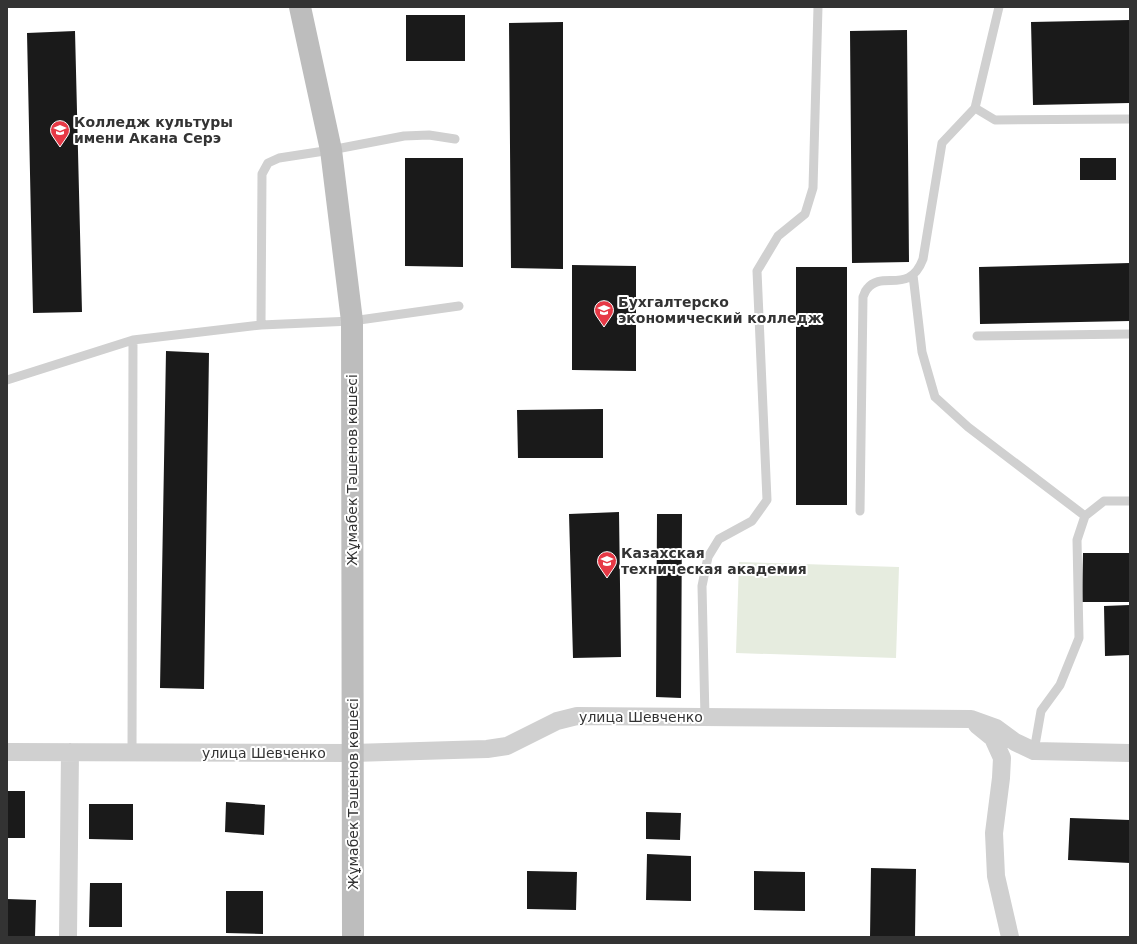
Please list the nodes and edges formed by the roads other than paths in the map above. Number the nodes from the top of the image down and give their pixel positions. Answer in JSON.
{"nodes":[{"id":1,"x":300,"y":7,"type":"edge"},
{"id":2,"x":818,"y":7,"type":"edge"},
{"id":3,"x":1000,"y":7,"type":"edge"},
{"id":4,"x":975,"y":108,"type":"junction"},
{"id":5,"x":1130,"y":119,"type":"edge"},
{"id":6,"x":455,"y":139,"type":"dead end"},
{"id":7,"x":331,"y":150,"type":"junction"},
{"id":8,"x":913,"y":276,"type":"junction"},
{"id":9,"x":459,"y":306,"type":"dead end"},
{"id":10,"x":352,"y":321,"type":"junction"},
{"id":11,"x":261,"y":325,"type":"junction"},
{"id":12,"x":1130,"y":334,"type":"edge"},
{"id":13,"x":977,"y":336,"type":"dead end"},
{"id":14,"x":133,"y":340,"type":"junction"},
{"id":15,"x":7,"y":380,"type":"edge"},
{"id":16,"x":1130,"y":501,"type":"edge"},
{"id":17,"x":860,"y":511,"type":"dead end"},
{"id":18,"x":1085,"y":516,"type":"junction"},
{"id":19,"x":705,"y":718,"type":"junction"},
{"id":20,"x":971,"y":719,"type":"junction"},
{"id":21,"x":1034,"y":751,"type":"junction"},
{"id":22,"x":7,"y":752,"type":"edge"},
{"id":23,"x":70,"y":752,"type":"junction"},
{"id":24,"x":132,"y":752,"type":"junction"},
{"id":25,"x":1130,"y":752,"type":"edge"},
{"id":26,"x":353,"y":753,"type":"junction"},
{"id":27,"x":68,"y":937,"type":"edge"},
{"id":28,"x":353,"y":937,"type":"edge"},
{"id":29,"x":1010,"y":937,"type":"edge"}],
"edges":[{"from":1,"to":7,"type":"main road","name":"Жұмабек Тәшенов көшесі"},
{"from":2,"to":19,"type":"lane"},
{"from":3,"to":4,"type":"lane"},
{"from":4,"to":5,"type":"lane"},
{"from":4,"to":8,"type":"lane"},
{"from":6,"to":7,"type":"lane"},
{"from":7,"to":10,"type":"main road","name":"Жұмабек Тәшенов көшесі"},
{"from":7,"to":11,"type":"lane"},
{"from":8,"to":17,"type":"lane"},
{"from":8,"to":18,"type":"lane"},
{"from":9,"to":10,"type":"lane"},
{"from":10,"to":11,"type":"lane"},
{"from":10,"to":26,"type":"main road","name":"Жұмабек Тәшенов көшесі"},
{"from":11,"to":14,"type":"lane"},
{"from":12,"to":13,"type":"lane"},
{"from":14,"to":15,"type":"lane"},
{"from":14,"to":24,"type":"lane"},
{"from":16,"to":18,"type":"lane"},
{"from":18,"to":21,"type":"lane"},
{"from":19,"to":20,"type":"street","name":"улица Шевченко"},
{"from":19,"to":26,"type":"street","name":"улица Шевченко"},
{"from":20,"to":21,"type":"street","name":"улица Шевченко"},
{"from":20,"to":29,"type":"street"},
{"from":21,"to":25,"type":"street","name":"улица Шевченко"},
{"from":22,"to":23,"type":"street","name":"улица Шевченко"},
{"from":23,"to":24,"type":"street","name":"улица Шевченко"},
{"from":23,"to":27,"type":"street"},
{"from":24,"to":26,"type":"street","name":"улица Шевченко"},
{"from":26,"to":28,"type":"main road","name":"Жұмабек Тәшенов көшесі"}]}
